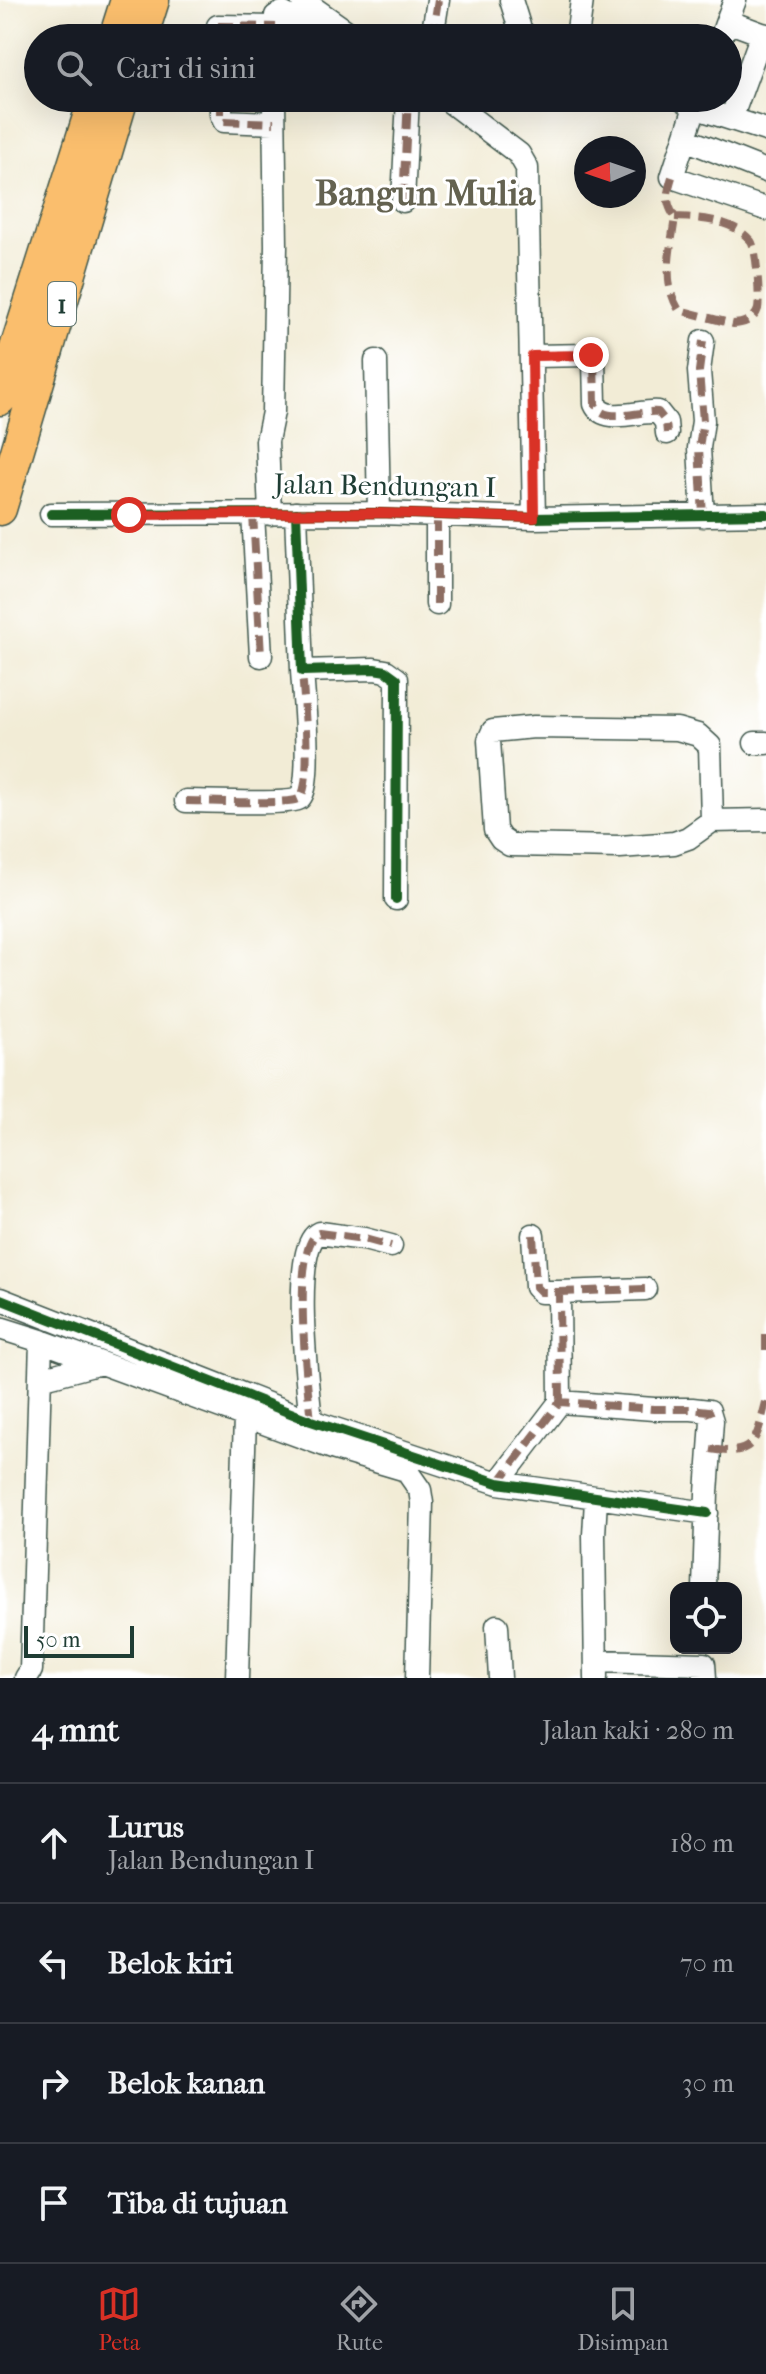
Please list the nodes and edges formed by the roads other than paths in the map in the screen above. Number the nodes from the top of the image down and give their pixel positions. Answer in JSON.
{"nodes":[{"id":1,"x":127,"y":0,"type":"edge"},
{"id":2,"x":153,"y":0,"type":"edge"},
{"id":3,"x":302,"y":0,"type":"edge"},
{"id":4,"x":438,"y":0,"type":"edge"},
{"id":5,"x":511,"y":0,"type":"edge"},
{"id":6,"x":582,"y":0,"type":"edge"},
{"id":7,"x":119,"y":24,"type":"edge"},
{"id":8,"x":145,"y":24,"type":"edge"},
{"id":9,"x":276,"y":24,"type":"edge"},
{"id":10,"x":303,"y":24,"type":"edge"},
{"id":11,"x":336,"y":24,"type":"edge"},
{"id":12,"x":434,"y":24,"type":"edge"},
{"id":13,"x":518,"y":24,"type":"edge"},
{"id":14,"x":579,"y":24,"type":"edge"},
{"id":15,"x":742,"y":26,"type":"edge"},
{"id":16,"x":764,"y":34,"type":"edge"},
{"id":17,"x":742,"y":90,"type":"edge"},
{"id":18,"x":742,"y":110,"type":"edge"},
{"id":19,"x":91,"y":112,"type":"edge"},
{"id":20,"x":118,"y":112,"type":"edge"},
{"id":21,"x":221,"y":112,"type":"edge"},
{"id":22,"x":274,"y":112,"type":"edge"},
{"id":23,"x":407,"y":112,"type":"edge"},
{"id":24,"x":464,"y":112,"type":"edge"},
{"id":25,"x":692,"y":112,"type":"edge"},
{"id":26,"x":723,"y":112,"type":"edge"},
{"id":27,"x":766,"y":117,"type":"edge"},
{"id":28,"x":274,"y":123,"type":"junction"},
{"id":29,"x":766,"y":130,"type":"edge"},
{"id":30,"x":685,"y":139,"type":"junction"},
{"id":31,"x":766,"y":171,"type":"edge"},
{"id":32,"x":403,"y":201,"type":"dead end"},
{"id":33,"x":766,"y":209,"type":"edge"},
{"id":34,"x":703,"y":341,"type":"dead end"},
{"id":35,"x":532,"y":356,"type":"junction"},
{"id":36,"x":376,"y":361,"type":"dead end"},
{"id":37,"x":0,"y":399,"type":"edge"},
{"id":38,"x":667,"y":433,"type":"dead end"},
{"id":39,"x":0,"y":509,"type":"edge"},
{"id":40,"x":296,"y":513,"type":"junction"},
{"id":41,"x":379,"y":513,"type":"junction"},
{"id":42,"x":51,"y":514,"type":"dead end"},
{"id":43,"x":261,"y":514,"type":"junction"},
{"id":44,"x":766,"y":514,"type":"edge"},
{"id":45,"x":437,"y":515,"type":"junction"},
{"id":46,"x":703,"y":516,"type":"junction"},
{"id":47,"x":534,"y":518,"type":"junction"},
{"id":48,"x":437,"y":604,"type":"dead end"},
{"id":49,"x":261,"y":656,"type":"dead end"},
{"id":50,"x":302,"y":671,"type":"junction"},
{"id":51,"x":186,"y":801,"type":"dead end"},
{"id":52,"x":766,"y":820,"type":"edge"},
{"id":53,"x":712,"y":821,"type":"junction"},
{"id":54,"x":396,"y":899,"type":"dead end"},
{"id":55,"x":533,"y":1235,"type":"dead end"},
{"id":56,"x":391,"y":1246,"type":"dead end"},
{"id":57,"x":645,"y":1289,"type":"dead end"},
{"id":58,"x":559,"y":1292,"type":"junction"},
{"id":59,"x":0,"y":1299,"type":"edge"},
{"id":60,"x":0,"y":1328,"type":"edge"},
{"id":61,"x":41,"y":1341,"type":"junction"},
{"id":62,"x":101,"y":1363,"type":"junction"},
{"id":63,"x":40,"y":1379,"type":"junction"},
{"id":64,"x":560,"y":1402,"type":"junction"},
{"id":65,"x":245,"y":1417,"type":"junction"},
{"id":66,"x":311,"y":1421,"type":"junction"},
{"id":67,"x":498,"y":1483,"type":"junction"},
{"id":68,"x":596,"y":1499,"type":"junction"},
{"id":69,"x":707,"y":1513,"type":"junction"},
{"id":70,"x":704,"y":1582,"type":"edge"},
{"id":71,"x":497,"y":1626,"type":"dead end"},
{"id":72,"x":704,"y":1663,"type":"edge"},
{"id":73,"x":596,"y":1669,"type":"edge"},
{"id":74,"x":26,"y":1678,"type":"edge"},
{"id":75,"x":237,"y":1678,"type":"edge"},
{"id":76,"x":417,"y":1678,"type":"edge"},
{"id":77,"x":500,"y":1678,"type":"edge"}],
"edges":[{"from":1,"to":7,"type":"highway"},
{"from":2,"to":8,"type":"highway"},
{"from":3,"to":11,"type":"street"},
{"from":4,"to":12,"type":"street"},
{"from":5,"to":13,"type":"street"},
{"from":6,"to":14,"type":"street"},
{"from":9,"to":10,"type":"street"},
{"from":15,"to":16,"type":"street"},
{"from":16,"to":17,"type":"street"},
{"from":18,"to":27,"type":"street"},
{"from":19,"to":37,"type":"highway","number":"1"},
{"from":20,"to":39,"type":"highway","number":"1"},
{"from":21,"to":28,"type":"street"},
{"from":22,"to":28,"type":"street"},
{"from":23,"to":32,"type":"street"},
{"from":24,"to":35,"type":"street"},
{"from":25,"to":30,"type":"street"},
{"from":26,"to":29,"type":"street"},
{"from":28,"to":43,"type":"street"},
{"from":30,"to":31,"type":"street"},
{"from":30,"to":33,"type":"street"},
{"from":34,"to":46,"type":"street"},
{"from":35,"to":38,"type":"street"},
{"from":35,"to":47,"type":"street"},
{"from":36,"to":41,"type":"street"},
{"from":40,"to":41,"type":"street","name":"Jalan Bendungan I"},
{"from":40,"to":43,"type":"street","name":"Jalan Bendungan I"},
{"from":40,"to":50,"type":"street"},
{"from":41,"to":45,"type":"street","name":"Jalan Bendungan I"},
{"from":42,"to":43,"type":"street","name":"Jalan Bendungan I"},
{"from":43,"to":49,"type":"street"},
{"from":44,"to":46,"type":"street","name":"Jalan Bendungan I"},
{"from":45,"to":47,"type":"street","name":"Jalan Bendungan I"},
{"from":45,"to":48,"type":"street"},
{"from":46,"to":47,"type":"street","name":"Jalan Bendungan I"},
{"from":50,"to":51,"type":"street"},
{"from":50,"to":54,"type":"street"},
{"from":52,"to":53,"type":"street"},
{"from":53,"to":53,"type":"street"},
{"from":55,"to":58,"type":"street"},
{"from":56,"to":66,"type":"street"},
{"from":57,"to":58,"type":"street"},
{"from":58,"to":64,"type":"street"},
{"from":59,"to":66,"type":"street"},
{"from":60,"to":61,"type":"street"},
{"from":61,"to":62,"type":"street"},
{"from":61,"to":63,"type":"street"},
{"from":62,"to":63,"type":"street"},
{"from":62,"to":65,"type":"street"},
{"from":63,"to":74,"type":"street"},
{"from":64,"to":67,"type":"street"},
{"from":64,"to":69,"type":"street"},
{"from":65,"to":75,"type":"street"},
{"from":65,"to":76,"type":"street"},
{"from":66,"to":67,"type":"street"},
{"from":67,"to":68,"type":"street"},
{"from":68,"to":69,"type":"street"},
{"from":68,"to":73,"type":"street"},
{"from":69,"to":70,"type":"street"},
{"from":71,"to":77,"type":"street"},
{"from":72,"to":73,"type":"street"}]}
